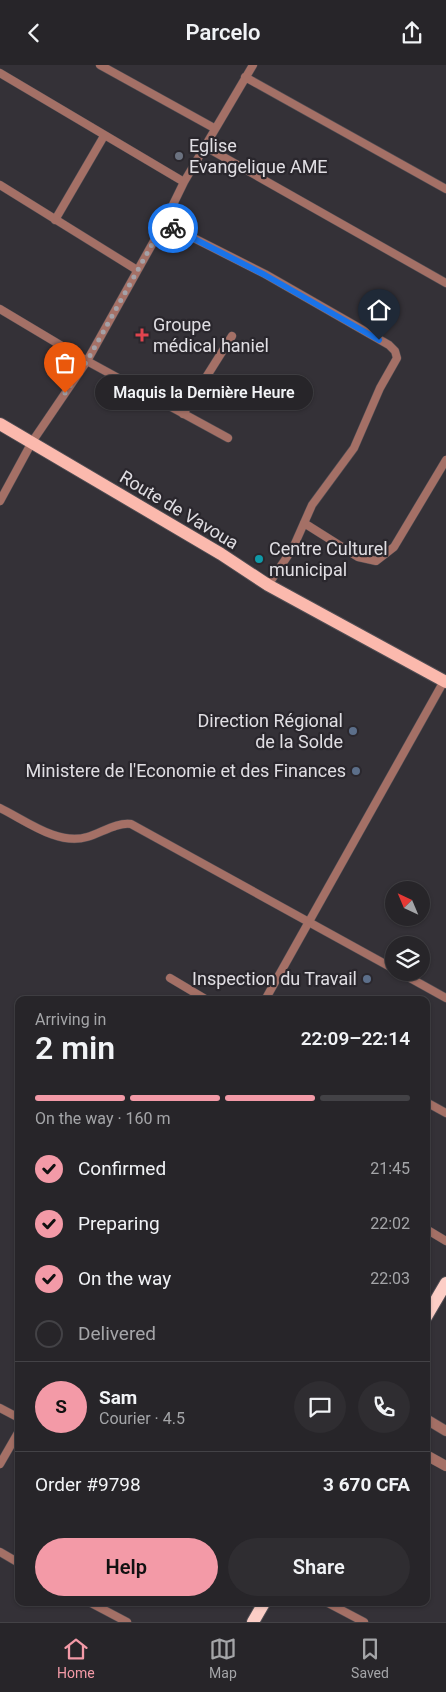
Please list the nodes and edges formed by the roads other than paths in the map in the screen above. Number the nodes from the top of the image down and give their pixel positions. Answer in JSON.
{"nodes":[{"id":1,"x":100,"y":65,"type":"edge"},
{"id":2,"x":253,"y":65,"type":"edge"},
{"id":3,"x":0,"y":73,"type":"edge"},
{"id":4,"x":245,"y":77,"type":"junction"},
{"id":5,"x":214,"y":128,"type":"junction"},
{"id":6,"x":104,"y":136,"type":"junction"},
{"id":7,"x":204,"y":146,"type":"junction"},
{"id":8,"x":184,"y":182,"type":"junction"},
{"id":9,"x":0,"y":185,"type":"edge"},
{"id":10,"x":446,"y":189,"type":"edge"},
{"id":11,"x":56,"y":220,"type":"junction"},
{"id":12,"x":164,"y":223,"type":"junction"},
{"id":13,"x":137,"y":269,"type":"junction"},
{"id":14,"x":446,"y":283,"type":"edge"},
{"id":15,"x":0,"y":309,"type":"edge"},
{"id":16,"x":232,"y":336,"type":"dead end"},
{"id":17,"x":87,"y":361,"type":"junction"},
{"id":18,"x":183,"y":414,"type":"junction"},
{"id":19,"x":0,"y":424,"type":"edge"},
{"id":20,"x":228,"y":438,"type":"dead end"},
{"id":21,"x":32,"y":442,"type":"junction"},
{"id":22,"x":446,"y":460,"type":"edge"},
{"id":23,"x":0,"y":501,"type":"edge"},
{"id":24,"x":304,"y":523,"type":"junction"},
{"id":25,"x":268,"y":585,"type":"junction"},
{"id":26,"x":445,"y":681,"type":"edge"},
{"id":27,"x":0,"y":808,"type":"edge"},
{"id":28,"x":309,"y":922,"type":"junction"},
{"id":29,"x":385,"y":964,"type":"edge"},
{"id":30,"x":170,"y":978,"type":"dead end"},
{"id":31,"x":415,"y":981,"type":"edge"},
{"id":32,"x":200,"y":996,"type":"edge"},
{"id":33,"x":266,"y":996,"type":"edge"},
{"id":34,"x":446,"y":998,"type":"edge"},
{"id":35,"x":430,"y":1104,"type":"edge"},
{"id":36,"x":446,"y":1113,"type":"edge"},
{"id":37,"x":430,"y":1231,"type":"edge"},
{"id":38,"x":446,"y":1241,"type":"edge"},
{"id":39,"x":446,"y":1283,"type":"edge"},
{"id":40,"x":430,"y":1310,"type":"edge"},
{"id":41,"x":0,"y":1408,"type":"edge"},
{"id":42,"x":15,"y":1416,"type":"edge"},
{"id":43,"x":430,"y":1421,"type":"edge"},
{"id":44,"x":446,"y":1431,"type":"edge"},
{"id":45,"x":15,"y":1438,"type":"edge"},
{"id":46,"x":430,"y":1457,"type":"edge"},
{"id":47,"x":0,"y":1464,"type":"edge"},
{"id":48,"x":446,"y":1466,"type":"edge"},
{"id":49,"x":0,"y":1552,"type":"edge"},
{"id":50,"x":15,"y":1561,"type":"edge"},
{"id":51,"x":97,"y":1606,"type":"edge"},
{"id":52,"x":262,"y":1606,"type":"edge"},
{"id":53,"x":334,"y":1606,"type":"edge"},
{"id":54,"x":127,"y":1622,"type":"edge"},
{"id":55,"x":253,"y":1622,"type":"edge"},
{"id":56,"x":364,"y":1622,"type":"edge"}],
"edges":[{"from":1,"to":5,"type":"street"},
{"from":2,"to":4,"type":"street"},
{"from":3,"to":6,"type":"street"},
{"from":4,"to":5,"type":"street"},
{"from":4,"to":10,"type":"street"},
{"from":5,"to":7,"type":"street"},
{"from":6,"to":8,"type":"street"},
{"from":6,"to":11,"type":"street"},
{"from":7,"to":8,"type":"street"},
{"from":7,"to":14,"type":"street"},
{"from":8,"to":12,"type":"street"},
{"from":9,"to":11,"type":"street"},
{"from":11,"to":13,"type":"street"},
{"from":12,"to":13,"type":"street"},
{"from":12,"to":24,"type":"street"},
{"from":13,"to":17,"type":"street"},
{"from":15,"to":17,"type":"street"},
{"from":16,"to":18,"type":"street"},
{"from":17,"to":18,"type":"street"},
{"from":17,"to":21,"type":"street"},
{"from":18,"to":20,"type":"street"},
{"from":19,"to":21,"type":"main road","name":"Route de Vavoua"},
{"from":21,"to":23,"type":"street"},
{"from":21,"to":25,"type":"main road","name":"Route de Vavoua"},
{"from":22,"to":24,"type":"street"},
{"from":24,"to":25,"type":"street"},
{"from":25,"to":26,"type":"main road","name":"Route de Vavoua"},
{"from":26,"to":28,"type":"street"},
{"from":27,"to":28,"type":"street"},
{"from":28,"to":29,"type":"street"},
{"from":28,"to":33,"type":"street"},
{"from":30,"to":32,"type":"street"},
{"from":31,"to":34,"type":"street"},
{"from":35,"to":36,"type":"street"},
{"from":37,"to":38,"type":"street"},
{"from":39,"to":40,"type":"highway"},
{"from":41,"to":42,"type":"street"},
{"from":43,"to":44,"type":"street"},
{"from":45,"to":47,"type":"street"},
{"from":46,"to":48,"type":"street"},
{"from":49,"to":50,"type":"street"},
{"from":51,"to":54,"type":"street"},
{"from":52,"to":55,"type":"highway"},
{"from":53,"to":56,"type":"street"}]}
